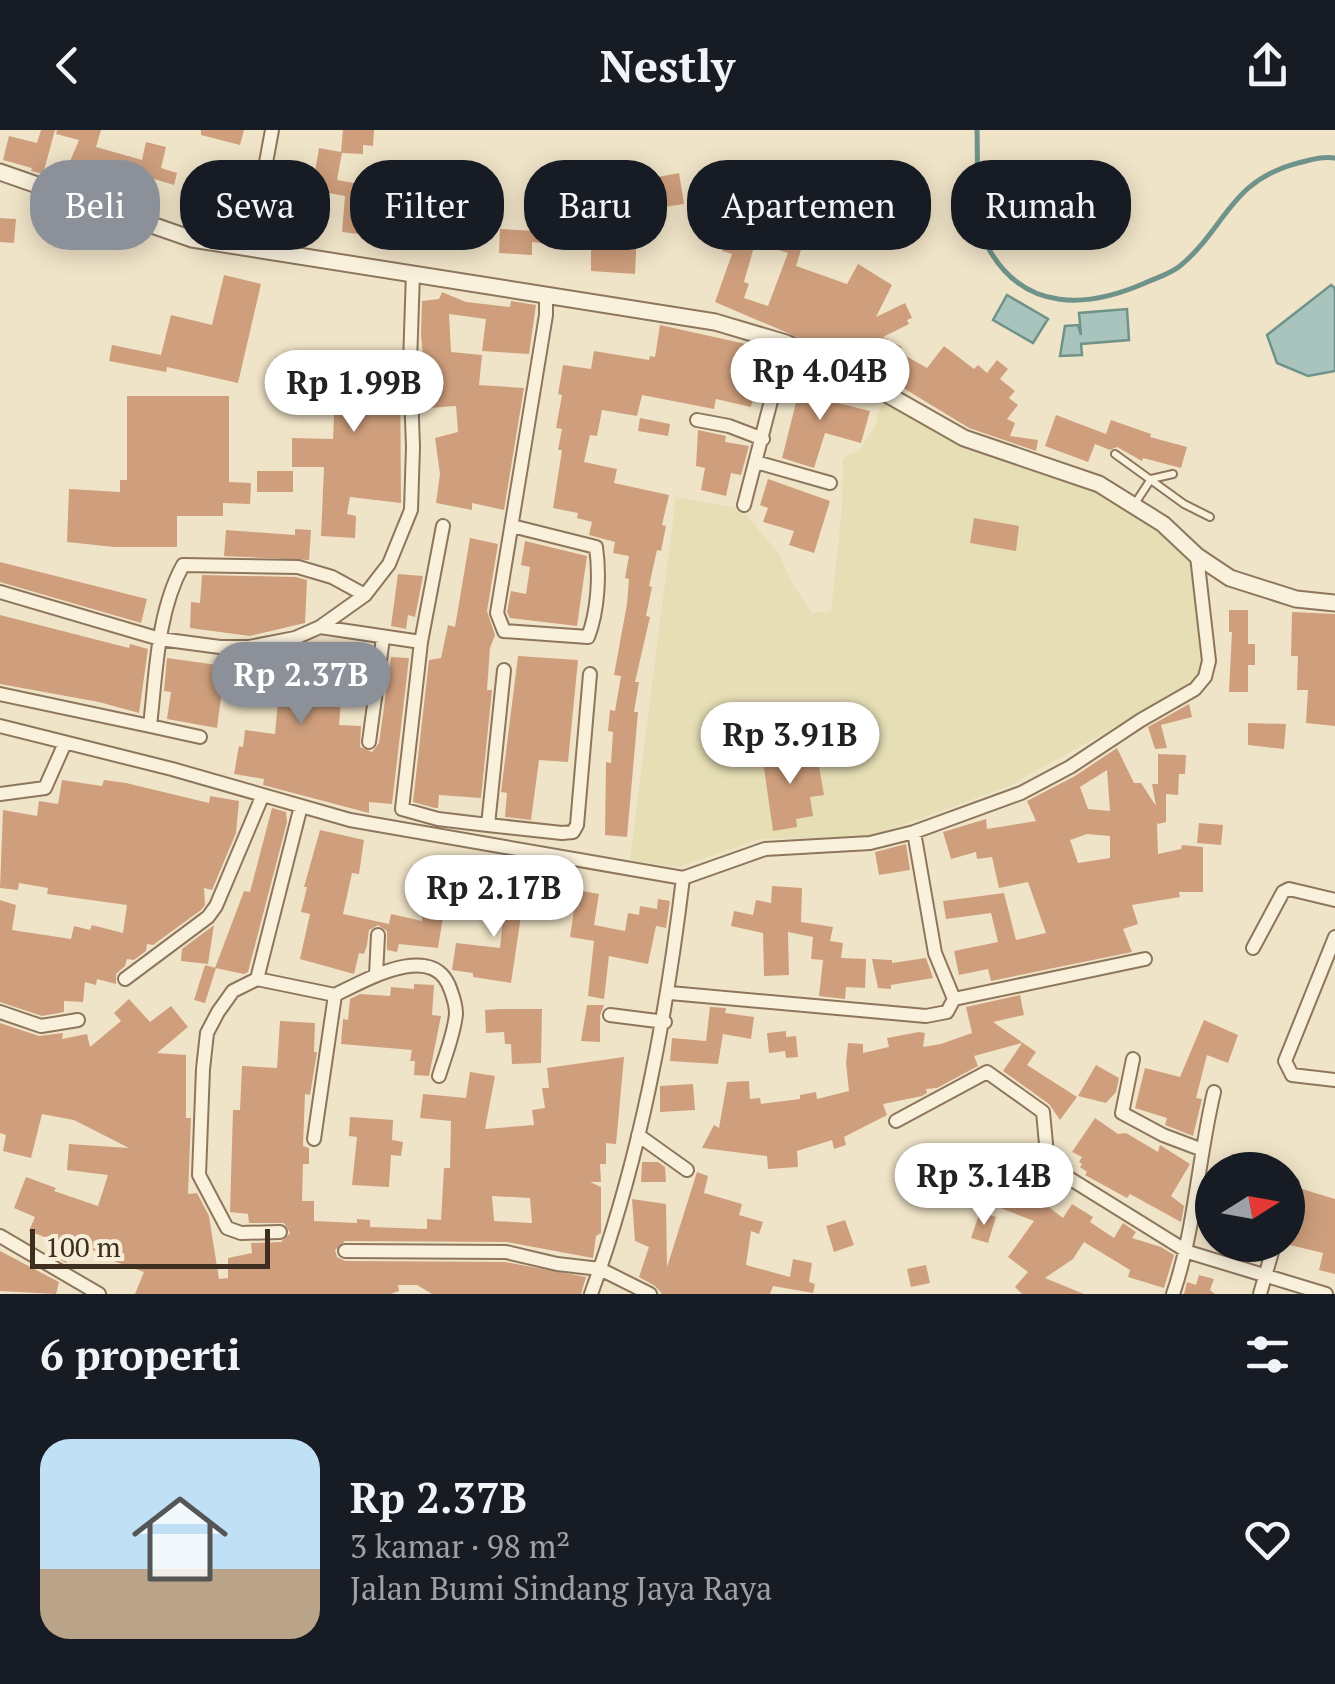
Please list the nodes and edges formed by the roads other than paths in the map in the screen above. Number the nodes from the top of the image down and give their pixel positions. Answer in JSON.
{"nodes":[{"id":1,"x":272,"y":130,"type":"edge"},
{"id":2,"x":266,"y":160,"type":"edge"},
{"id":3,"x":0,"y":172,"type":"edge"},
{"id":4,"x":180,"y":235,"type":"edge"},
{"id":5,"x":257,"y":250,"type":"edge"},
{"id":6,"x":413,"y":273,"type":"junction"},
{"id":7,"x":546,"y":298,"type":"junction"},
{"id":8,"x":786,"y":343,"type":"junction"},
{"id":9,"x":698,"y":420,"type":"dead end"},
{"id":10,"x":763,"y":439,"type":"junction"},
{"id":11,"x":1115,"y":454,"type":"dead end"},
{"id":12,"x":756,"y":462,"type":"junction"},
{"id":13,"x":1174,"y":474,"type":"dead end"},
{"id":14,"x":1151,"y":479,"type":"junction"},
{"id":15,"x":830,"y":483,"type":"dead end"},
{"id":16,"x":1134,"y":505,"type":"junction"},
{"id":17,"x":744,"y":506,"type":"dead end"},
{"id":18,"x":1210,"y":517,"type":"dead end"},
{"id":19,"x":443,"y":526,"type":"dead end"},
{"id":20,"x":512,"y":526,"type":"junction"},
{"id":21,"x":1197,"y":556,"type":"junction"},
{"id":22,"x":0,"y":592,"type":"edge"},
{"id":23,"x":366,"y":594,"type":"junction"},
{"id":24,"x":1335,"y":603,"type":"edge"},
{"id":25,"x":320,"y":627,"type":"junction"},
{"id":26,"x":383,"y":638,"type":"junction"},
{"id":27,"x":160,"y":640,"type":"junction"},
{"id":28,"x":421,"y":642,"type":"junction"},
{"id":29,"x":504,"y":670,"type":"dead end"},
{"id":30,"x":590,"y":674,"type":"dead end"},
{"id":31,"x":0,"y":694,"type":"edge"},
{"id":32,"x":0,"y":726,"type":"edge"},
{"id":33,"x":150,"y":726,"type":"junction"},
{"id":34,"x":200,"y":737,"type":"dead end"},
{"id":35,"x":369,"y":742,"type":"dead end"},
{"id":36,"x":64,"y":743,"type":"junction"},
{"id":37,"x":0,"y":794,"type":"edge"},
{"id":38,"x":262,"y":796,"type":"junction"},
{"id":39,"x":301,"y":806,"type":"junction"},
{"id":40,"x":402,"y":809,"type":"junction"},
{"id":41,"x":488,"y":825,"type":"junction"},
{"id":42,"x":400,"y":830,"type":"junction"},
{"id":43,"x":914,"y":832,"type":"junction"},
{"id":44,"x":684,"y":878,"type":"junction"},
{"id":45,"x":1335,"y":900,"type":"edge"},
{"id":46,"x":378,"y":935,"type":"dead end"},
{"id":47,"x":1335,"y":937,"type":"edge"},
{"id":48,"x":1253,"y":948,"type":"dead end"},
{"id":49,"x":1145,"y":959,"type":"dead end"},
{"id":50,"x":376,"y":975,"type":"junction"},
{"id":51,"x":125,"y":979,"type":"dead end"},
{"id":52,"x":257,"y":979,"type":"junction"},
{"id":53,"x":670,"y":993,"type":"junction"},
{"id":54,"x":334,"y":995,"type":"junction"},
{"id":55,"x":954,"y":999,"type":"junction"},
{"id":56,"x":0,"y":1012,"type":"edge"},
{"id":57,"x":610,"y":1016,"type":"dead end"},
{"id":58,"x":78,"y":1020,"type":"dead end"},
{"id":59,"x":665,"y":1022,"type":"junction"},
{"id":60,"x":1134,"y":1059,"type":"dead end"},
{"id":61,"x":439,"y":1076,"type":"dead end"},
{"id":62,"x":1335,"y":1080,"type":"edge"},
{"id":63,"x":1214,"y":1092,"type":"dead end"},
{"id":64,"x":896,"y":1121,"type":"dead end"},
{"id":65,"x":638,"y":1135,"type":"junction"},
{"id":66,"x":314,"y":1139,"type":"dead end"},
{"id":67,"x":1200,"y":1149,"type":"junction"},
{"id":68,"x":688,"y":1170,"type":"dead end"},
{"id":69,"x":280,"y":1232,"type":"dead end"},
{"id":70,"x":0,"y":1236,"type":"edge"},
{"id":71,"x":345,"y":1251,"type":"dead end"},
{"id":72,"x":1188,"y":1252,"type":"junction"},
{"id":73,"x":1269,"y":1262,"type":"edge"},
{"id":74,"x":600,"y":1269,"type":"junction"},
{"id":75,"x":1264,"y":1277,"type":"junction"},
{"id":76,"x":99,"y":1294,"type":"edge"},
{"id":77,"x":591,"y":1294,"type":"edge"},
{"id":78,"x":650,"y":1294,"type":"edge"},
{"id":79,"x":1173,"y":1294,"type":"edge"},
{"id":80,"x":1260,"y":1294,"type":"edge"},
{"id":81,"x":1326,"y":1294,"type":"edge"}],
"edges":[{"from":1,"to":2,"type":"street"},
{"from":3,"to":4,"type":"street"},
{"from":5,"to":6,"type":"street"},
{"from":6,"to":7,"type":"street"},
{"from":6,"to":23,"type":"street"},
{"from":7,"to":8,"type":"street"},
{"from":7,"to":20,"type":"street"},
{"from":8,"to":10,"type":"street"},
{"from":8,"to":16,"type":"street"},
{"from":9,"to":10,"type":"street"},
{"from":10,"to":12,"type":"street"},
{"from":11,"to":14,"type":"lane"},
{"from":12,"to":15,"type":"street"},
{"from":12,"to":17,"type":"street"},
{"from":13,"to":14,"type":"lane"},
{"from":14,"to":16,"type":"lane"},
{"from":14,"to":18,"type":"lane"},
{"from":16,"to":21,"type":"street"},
{"from":19,"to":28,"type":"street"},
{"from":20,"to":20,"type":"street"},
{"from":21,"to":24,"type":"street"},
{"from":21,"to":43,"type":"street"},
{"from":22,"to":27,"type":"street"},
{"from":23,"to":25,"type":"street"},
{"from":23,"to":27,"type":"street"},
{"from":25,"to":26,"type":"street"},
{"from":25,"to":27,"type":"street"},
{"from":26,"to":28,"type":"street"},
{"from":26,"to":35,"type":"street"},
{"from":27,"to":33,"type":"street"},
{"from":28,"to":40,"type":"street"},
{"from":29,"to":41,"type":"street"},
{"from":30,"to":41,"type":"street"},
{"from":31,"to":33,"type":"street"},
{"from":32,"to":36,"type":"street"},
{"from":33,"to":34,"type":"street"},
{"from":36,"to":37,"type":"street"},
{"from":36,"to":38,"type":"street"},
{"from":38,"to":39,"type":"street"},
{"from":38,"to":51,"type":"street"},
{"from":39,"to":42,"type":"street"},
{"from":39,"to":52,"type":"street"},
{"from":40,"to":41,"type":"street"},
{"from":40,"to":42,"type":"street"},
{"from":42,"to":44,"type":"street"},
{"from":43,"to":44,"type":"street"},
{"from":43,"to":55,"type":"street"},
{"from":44,"to":53,"type":"street"},
{"from":45,"to":48,"type":"street"},
{"from":46,"to":50,"type":"street"},
{"from":47,"to":62,"type":"street"},
{"from":49,"to":55,"type":"street"},
{"from":50,"to":54,"type":"street"},
{"from":50,"to":61,"type":"street"},
{"from":52,"to":54,"type":"street"},
{"from":52,"to":69,"type":"street"},
{"from":53,"to":55,"type":"street"},
{"from":53,"to":59,"type":"street"},
{"from":54,"to":66,"type":"street"},
{"from":56,"to":58,"type":"street"},
{"from":57,"to":59,"type":"street"},
{"from":59,"to":65,"type":"street"},
{"from":60,"to":67,"type":"street"},
{"from":63,"to":67,"type":"street"},
{"from":64,"to":72,"type":"street"},
{"from":65,"to":68,"type":"street"},
{"from":65,"to":74,"type":"street"},
{"from":67,"to":72,"type":"street"},
{"from":70,"to":76,"type":"street"},
{"from":71,"to":74,"type":"street"},
{"from":72,"to":75,"type":"street"},
{"from":72,"to":79,"type":"street"},
{"from":73,"to":75,"type":"street"},
{"from":74,"to":77,"type":"street"},
{"from":74,"to":78,"type":"street"},
{"from":75,"to":80,"type":"street"},
{"from":75,"to":81,"type":"street"}]}
